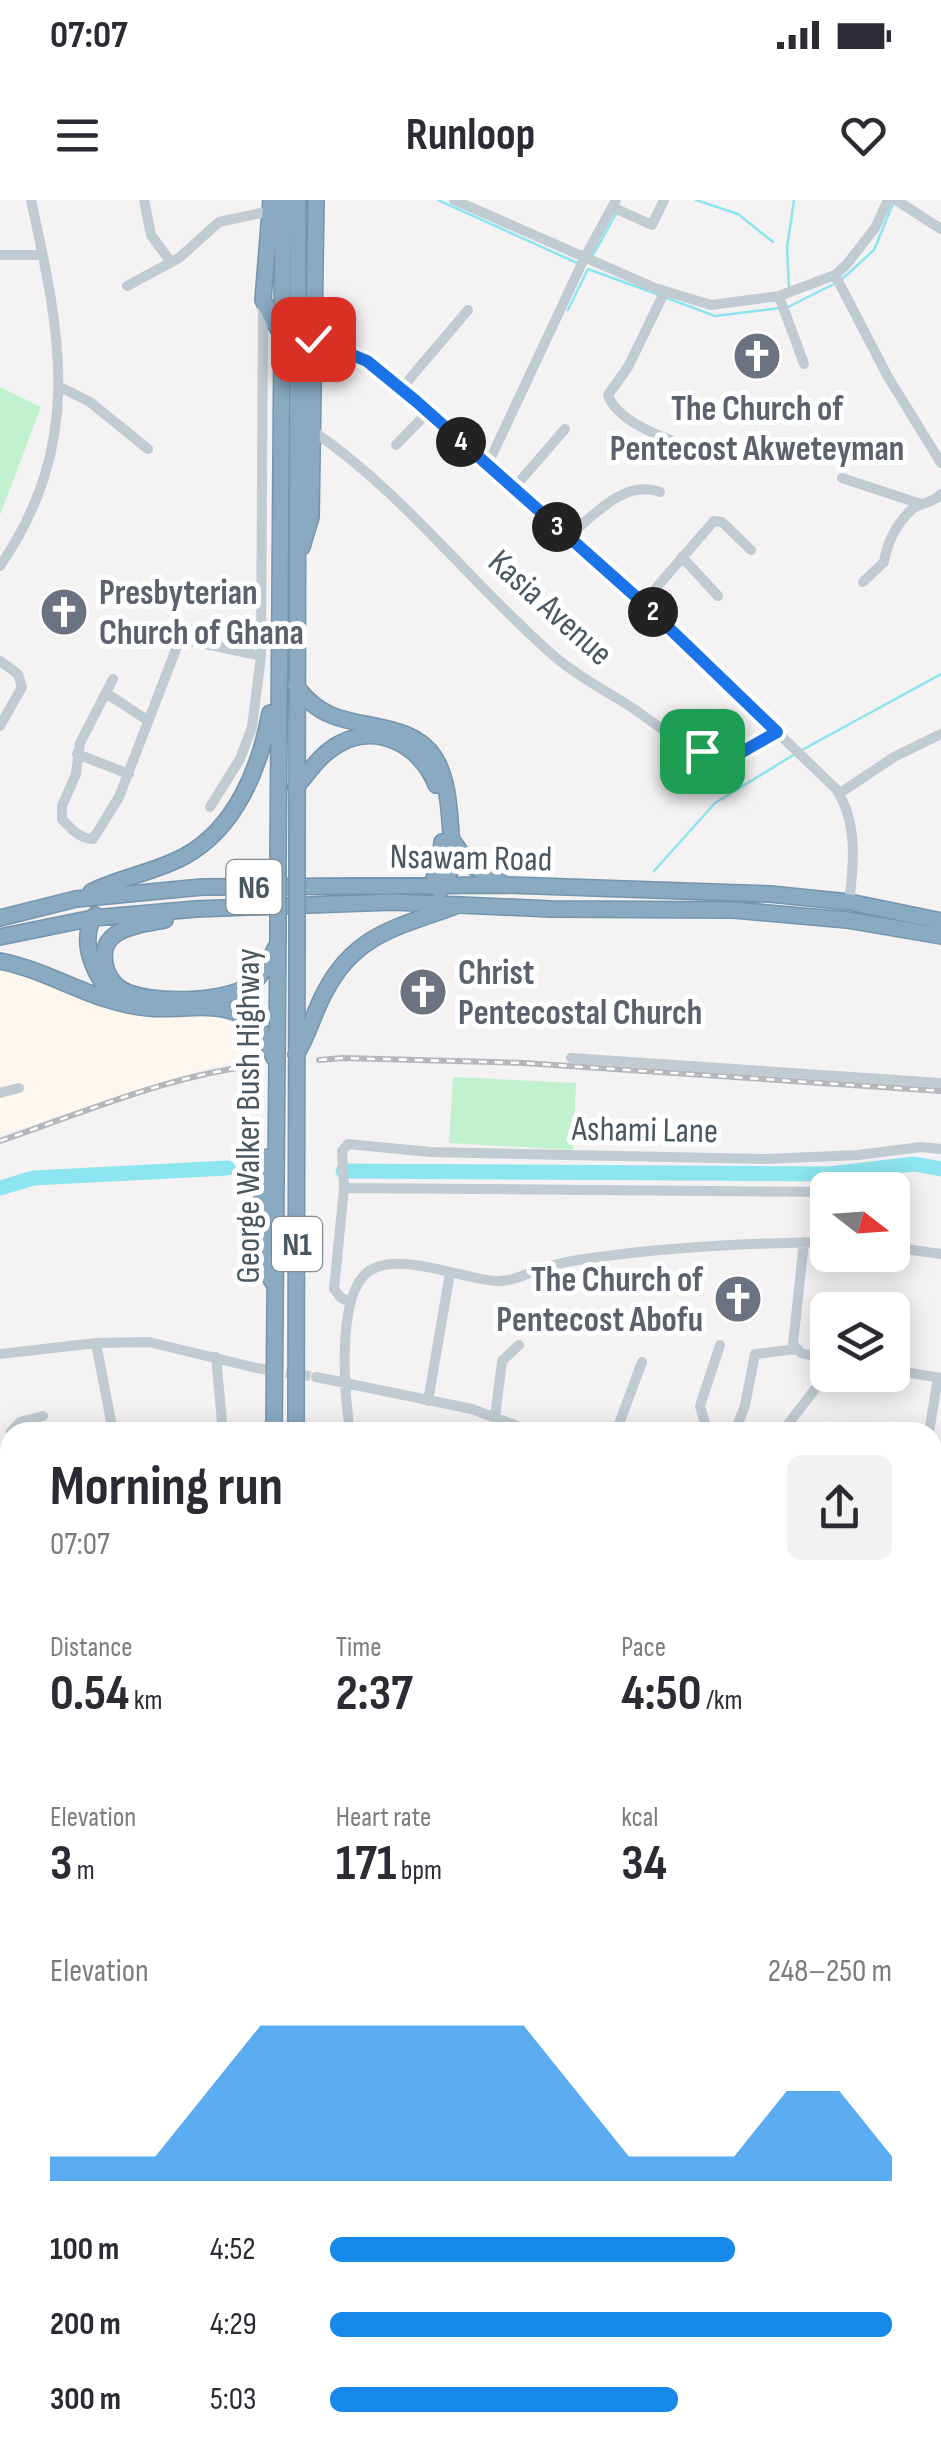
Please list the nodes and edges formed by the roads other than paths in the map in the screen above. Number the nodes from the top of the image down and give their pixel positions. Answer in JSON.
{"nodes":[{"id":1,"x":31,"y":200,"type":"edge"},
{"id":2,"x":144,"y":200,"type":"edge"},
{"id":3,"x":298,"y":200,"type":"edge"},
{"id":4,"x":316,"y":200,"type":"edge"},
{"id":5,"x":454,"y":200,"type":"edge"},
{"id":6,"x":664,"y":200,"type":"edge"},
{"id":7,"x":888,"y":200,"type":"edge"},
{"id":8,"x":896,"y":200,"type":"edge"},
{"id":9,"x":614,"y":203,"type":"edge"},
{"id":10,"x":275,"y":204,"type":"edge"},
{"id":11,"x":941,"y":229,"type":"edge"},
{"id":12,"x":0,"y":255,"type":"edge"},
{"id":13,"x":44,"y":255,"type":"junction"},
{"id":14,"x":584,"y":259,"type":"junction"},
{"id":15,"x":170,"y":261,"type":"junction"},
{"id":16,"x":835,"y":274,"type":"junction"},
{"id":17,"x":127,"y":286,"type":"dead end"},
{"id":18,"x":665,"y":292,"type":"junction"},
{"id":19,"x":779,"y":296,"type":"junction"},
{"id":20,"x":263,"y":300,"type":"junction"},
{"id":21,"x":468,"y":310,"type":"dead end"},
{"id":22,"x":280,"y":334,"type":"junction"},
{"id":23,"x":313,"y":339,"type":"junction"},
{"id":24,"x":804,"y":364,"type":"dead end"},
{"id":25,"x":60,"y":388,"type":"junction"},
{"id":26,"x":401,"y":389,"type":"junction"},
{"id":27,"x":428,"y":412,"type":"junction"},
{"id":28,"x":565,"y":430,"type":"dead end"},
{"id":29,"x":312,"y":431,"type":"junction"},
{"id":30,"x":670,"y":440,"type":"dead end"},
{"id":31,"x":396,"y":445,"type":"dead end"},
{"id":32,"x":148,"y":449,"type":"dead end"},
{"id":33,"x":940,"y":458,"type":"edge"},
{"id":34,"x":487,"y":466,"type":"junction"},
{"id":35,"x":842,"y":478,"type":"dead end"},
{"id":36,"x":513,"y":489,"type":"junction"},
{"id":37,"x":660,"y":492,"type":"dead end"},
{"id":38,"x":941,"y":494,"type":"edge"},
{"id":39,"x":924,"y":505,"type":"junction"},
{"id":40,"x":568,"y":537,"type":"junction"},
{"id":41,"x":751,"y":550,"type":"dead end"},
{"id":42,"x":682,"y":557,"type":"junction"},
{"id":43,"x":297,"y":560,"type":"junction"},
{"id":44,"x":0,"y":566,"type":"edge"},
{"id":45,"x":863,"y":582,"type":"dead end"},
{"id":46,"x":718,"y":596,"type":"dead end"},
{"id":47,"x":643,"y":603,"type":"junction"},
{"id":48,"x":262,"y":656,"type":"junction"},
{"id":49,"x":0,"y":660,"type":"edge"},
{"id":50,"x":113,"y":679,"type":"dead end"},
{"id":51,"x":277,"y":685,"type":"junction"},
{"id":52,"x":296,"y":686,"type":"junction"},
{"id":53,"x":106,"y":693,"type":"junction"},
{"id":54,"x":148,"y":720,"type":"junction"},
{"id":55,"x":0,"y":726,"type":"edge"},
{"id":56,"x":777,"y":732,"type":"junction"},
{"id":57,"x":941,"y":734,"type":"edge"},
{"id":58,"x":77,"y":754,"type":"junction"},
{"id":59,"x":129,"y":774,"type":"junction"},
{"id":60,"x":296,"y":787,"type":"junction"},
{"id":61,"x":840,"y":793,"type":"junction"},
{"id":62,"x":210,"y":806,"type":"dead end"},
{"id":63,"x":452,"y":840,"type":"junction"},
{"id":64,"x":438,"y":885,"type":"junction"},
{"id":65,"x":506,"y":885,"type":"junction"},
{"id":66,"x":202,"y":887,"type":"junction"},
{"id":67,"x":76,"y":899,"type":"junction"},
{"id":68,"x":850,"y":902,"type":"junction"},
{"id":69,"x":425,"y":903,"type":"junction"},
{"id":70,"x":462,"y":904,"type":"junction"},
{"id":71,"x":196,"y":908,"type":"junction"},
{"id":72,"x":0,"y":918,"type":"edge"},
{"id":73,"x":93,"y":918,"type":"junction"},
{"id":74,"x":847,"y":920,"type":"junction"},
{"id":75,"x":941,"y":921,"type":"edge"},
{"id":76,"x":941,"y":936,"type":"edge"},
{"id":77,"x":0,"y":938,"type":"edge"},
{"id":78,"x":278,"y":938,"type":"junction"},
{"id":79,"x":0,"y":961,"type":"edge"},
{"id":80,"x":121,"y":1004,"type":"junction"},
{"id":81,"x":296,"y":1055,"type":"junction"},
{"id":82,"x":570,"y":1058,"type":"dead end"},
{"id":83,"x":277,"y":1066,"type":"junction"},
{"id":84,"x":941,"y":1084,"type":"edge"},
{"id":85,"x":19,"y":1088,"type":"dead end"},
{"id":86,"x":0,"y":1093,"type":"edge"},
{"id":87,"x":941,"y":1150,"type":"edge"},
{"id":88,"x":344,"y":1188,"type":"junction"},
{"id":89,"x":810,"y":1192,"type":"edge"},
{"id":90,"x":804,"y":1242,"type":"junction"},
{"id":91,"x":810,"y":1242,"type":"edge"},
{"id":92,"x":910,"y":1250,"type":"edge"},
{"id":93,"x":941,"y":1254,"type":"edge"},
{"id":94,"x":450,"y":1273,"type":"junction"},
{"id":95,"x":351,"y":1302,"type":"junction"},
{"id":96,"x":96,"y":1343,"type":"junction"},
{"id":97,"x":519,"y":1344,"type":"dead end"},
{"id":98,"x":720,"y":1345,"type":"dead end"},
{"id":99,"x":797,"y":1349,"type":"junction"},
{"id":100,"x":810,"y":1353,"type":"edge"},
{"id":101,"x":0,"y":1354,"type":"edge"},
{"id":102,"x":216,"y":1357,"type":"junction"},
{"id":103,"x":642,"y":1362,"type":"dead end"},
{"id":104,"x":256,"y":1368,"type":"tunnel mouth"},
{"id":105,"x":910,"y":1373,"type":"edge"},
{"id":106,"x":316,"y":1378,"type":"tunnel mouth"},
{"id":107,"x":940,"y":1378,"type":"edge"},
{"id":108,"x":343,"y":1385,"type":"junction"},
{"id":109,"x":813,"y":1392,"type":"edge"},
{"id":110,"x":428,"y":1401,"type":"junction"},
{"id":111,"x":43,"y":1416,"type":"dead end"},
{"id":112,"x":495,"y":1416,"type":"junction"},
{"id":113,"x":20,"y":1422,"type":"edge"},
{"id":114,"x":111,"y":1422,"type":"edge"},
{"id":115,"x":222,"y":1422,"type":"edge"},
{"id":116,"x":274,"y":1422,"type":"edge"},
{"id":117,"x":296,"y":1422,"type":"edge"},
{"id":118,"x":349,"y":1422,"type":"edge"},
{"id":119,"x":509,"y":1422,"type":"edge"},
{"id":120,"x":620,"y":1422,"type":"edge"},
{"id":121,"x":704,"y":1422,"type":"edge"},
{"id":122,"x":738,"y":1422,"type":"edge"},
{"id":123,"x":790,"y":1422,"type":"edge"},
{"id":124,"x":932,"y":1422,"type":"edge"}],
"edges":[{"from":1,"to":13,"type":"street"},
{"from":2,"to":15,"type":"street"},
{"from":3,"to":43,"type":"highway","name":"George Walker Bush Highway","number":"N1"},
{"from":4,"to":23,"type":"highway"},
{"from":5,"to":14,"type":"street"},
{"from":6,"to":9,"type":"street"},
{"from":7,"to":16,"type":"street"},
{"from":8,"to":11,"type":"street"},
{"from":9,"to":14,"type":"street"},
{"from":10,"to":15,"type":"street"},
{"from":10,"to":20,"type":"highway"},
{"from":10,"to":22,"type":"highway","name":"George Walker Bush Highway"},
{"from":12,"to":13,"type":"street"},
{"from":13,"to":25,"type":"street"},
{"from":14,"to":18,"type":"street"},
{"from":14,"to":34,"type":"street"},
{"from":15,"to":17,"type":"street"},
{"from":16,"to":19,"type":"street"},
{"from":16,"to":33,"type":"street"},
{"from":18,"to":19,"type":"street"},
{"from":18,"to":30,"type":"street"},
{"from":19,"to":24,"type":"street"},
{"from":20,"to":22,"type":"highway"},
{"from":20,"to":48,"type":"street"},
{"from":21,"to":26,"type":"street"},
{"from":22,"to":51,"type":"highway","name":"George Walker Bush Highway"},
{"from":23,"to":26,"type":"street"},
{"from":23,"to":29,"type":"highway"},
{"from":25,"to":32,"type":"street"},
{"from":25,"to":44,"type":"street"},
{"from":26,"to":27,"type":"street"},
{"from":27,"to":31,"type":"street"},
{"from":27,"to":34,"type":"street"},
{"from":28,"to":36,"type":"street"},
{"from":29,"to":43,"type":"highway"},
{"from":29,"to":56,"type":"street","name":"Kasia Avenue"},
{"from":34,"to":36,"type":"street"},
{"from":35,"to":39,"type":"street"},
{"from":36,"to":40,"type":"street"},
{"from":37,"to":40,"type":"street"},
{"from":38,"to":39,"type":"street"},
{"from":39,"to":45,"type":"street"},
{"from":40,"to":47,"type":"street"},
{"from":41,"to":42,"type":"street"},
{"from":42,"to":46,"type":"street"},
{"from":42,"to":47,"type":"street"},
{"from":43,"to":52,"type":"highway","name":"George Walker Bush Highway","number":"N1"},
{"from":47,"to":56,"type":"street"},
{"from":48,"to":54,"type":"street"},
{"from":48,"to":62,"type":"street"},
{"from":49,"to":55,"type":"street"},
{"from":50,"to":53,"type":"street"},
{"from":51,"to":67,"type":"highway"},
{"from":51,"to":78,"type":"highway","name":"George Walker Bush Highway","bridge":true},
{"from":52,"to":60,"type":"highway","name":"George Walker Bush Highway","number":"N1"},
{"from":52,"to":63,"type":"highway"},
{"from":53,"to":54,"type":"street"},
{"from":53,"to":58,"type":"street"},
{"from":54,"to":59,"type":"street"},
{"from":56,"to":61,"type":"street"},
{"from":57,"to":61,"type":"street"},
{"from":58,"to":59,"type":"street"},
{"from":58,"to":59,"type":"street"},
{"from":60,"to":64,"type":"highway"},
{"from":60,"to":81,"type":"highway","name":"George Walker Bush Highway","number":"N1","bridge":true},
{"from":61,"to":68,"type":"street"},
{"from":63,"to":64,"type":"highway"},
{"from":63,"to":65,"type":"highway"},
{"from":64,"to":65,"type":"highway","name":"Nsawam Road","number":"N6"},
{"from":64,"to":66,"type":"highway","name":"Nsawam Road","number":"N6"},
{"from":64,"to":69,"type":"highway"},
{"from":65,"to":68,"type":"highway","name":"Nsawam Road","number":"N6"},
{"from":66,"to":67,"type":"highway","name":"Nsawam Road","number":"N6"},
{"from":66,"to":73,"type":"highway"},
{"from":67,"to":72,"type":"highway","name":"Nsawam Road","number":"N6"},
{"from":68,"to":74,"type":"highway"},
{"from":68,"to":75,"type":"highway","name":"Nsawam Road","number":"N6"},
{"from":69,"to":70,"type":"highway","name":"Nsawam Road","number":"N6"},
{"from":69,"to":71,"type":"highway","name":"Nsawam Road","number":"N6"},
{"from":70,"to":74,"type":"highway","name":"Nsawam Road","number":"N6"},
{"from":70,"to":81,"type":"highway"},
{"from":71,"to":73,"type":"highway","name":"Nsawam Road","number":"N6"},
{"from":71,"to":78,"type":"highway"},
{"from":73,"to":77,"type":"highway","name":"Nsawam Road","number":"N6"},
{"from":73,"to":80,"type":"highway"},
{"from":74,"to":76,"type":"highway","name":"Nsawam Road","number":"N6"},
{"from":78,"to":83,"type":"highway","name":"George Walker Bush Highway"},
{"from":79,"to":80,"type":"highway"},
{"from":80,"to":83,"type":"highway"},
{"from":81,"to":117,"type":"highway","name":"George Walker Bush Highway","number":"N1"},
{"from":82,"to":84,"type":"street"},
{"from":83,"to":116,"type":"highway","name":"George Walker Bush Highway","number":"N1"},
{"from":85,"to":86,"type":"street"},
{"from":87,"to":88,"type":"street","name":"Ashami Lane"},
{"from":88,"to":89,"type":"street"},
{"from":88,"to":95,"type":"street"},
{"from":90,"to":91,"type":"street"},
{"from":90,"to":94,"type":"street"},
{"from":90,"to":99,"type":"street"},
{"from":92,"to":93,"type":"street"},
{"from":94,"to":95,"type":"street"},
{"from":94,"to":110,"type":"street"},
{"from":95,"to":108,"type":"street"},
{"from":96,"to":101,"type":"street"},
{"from":96,"to":102,"type":"street"},
{"from":96,"to":114,"type":"street"},
{"from":97,"to":112,"type":"street"},
{"from":98,"to":121,"type":"street"},
{"from":99,"to":100,"type":"street"},
{"from":99,"to":122,"type":"street"},
{"from":102,"to":104,"type":"street"},
{"from":102,"to":115,"type":"street"},
{"from":103,"to":120,"type":"street"},
{"from":105,"to":107,"type":"street"},
{"from":106,"to":108,"type":"street"},
{"from":107,"to":124,"type":"street"},
{"from":108,"to":110,"type":"street"},
{"from":108,"to":118,"type":"street"},
{"from":109,"to":123,"type":"street"},
{"from":110,"to":112,"type":"street"},
{"from":111,"to":113,"type":"street"},
{"from":112,"to":119,"type":"street"}]}
